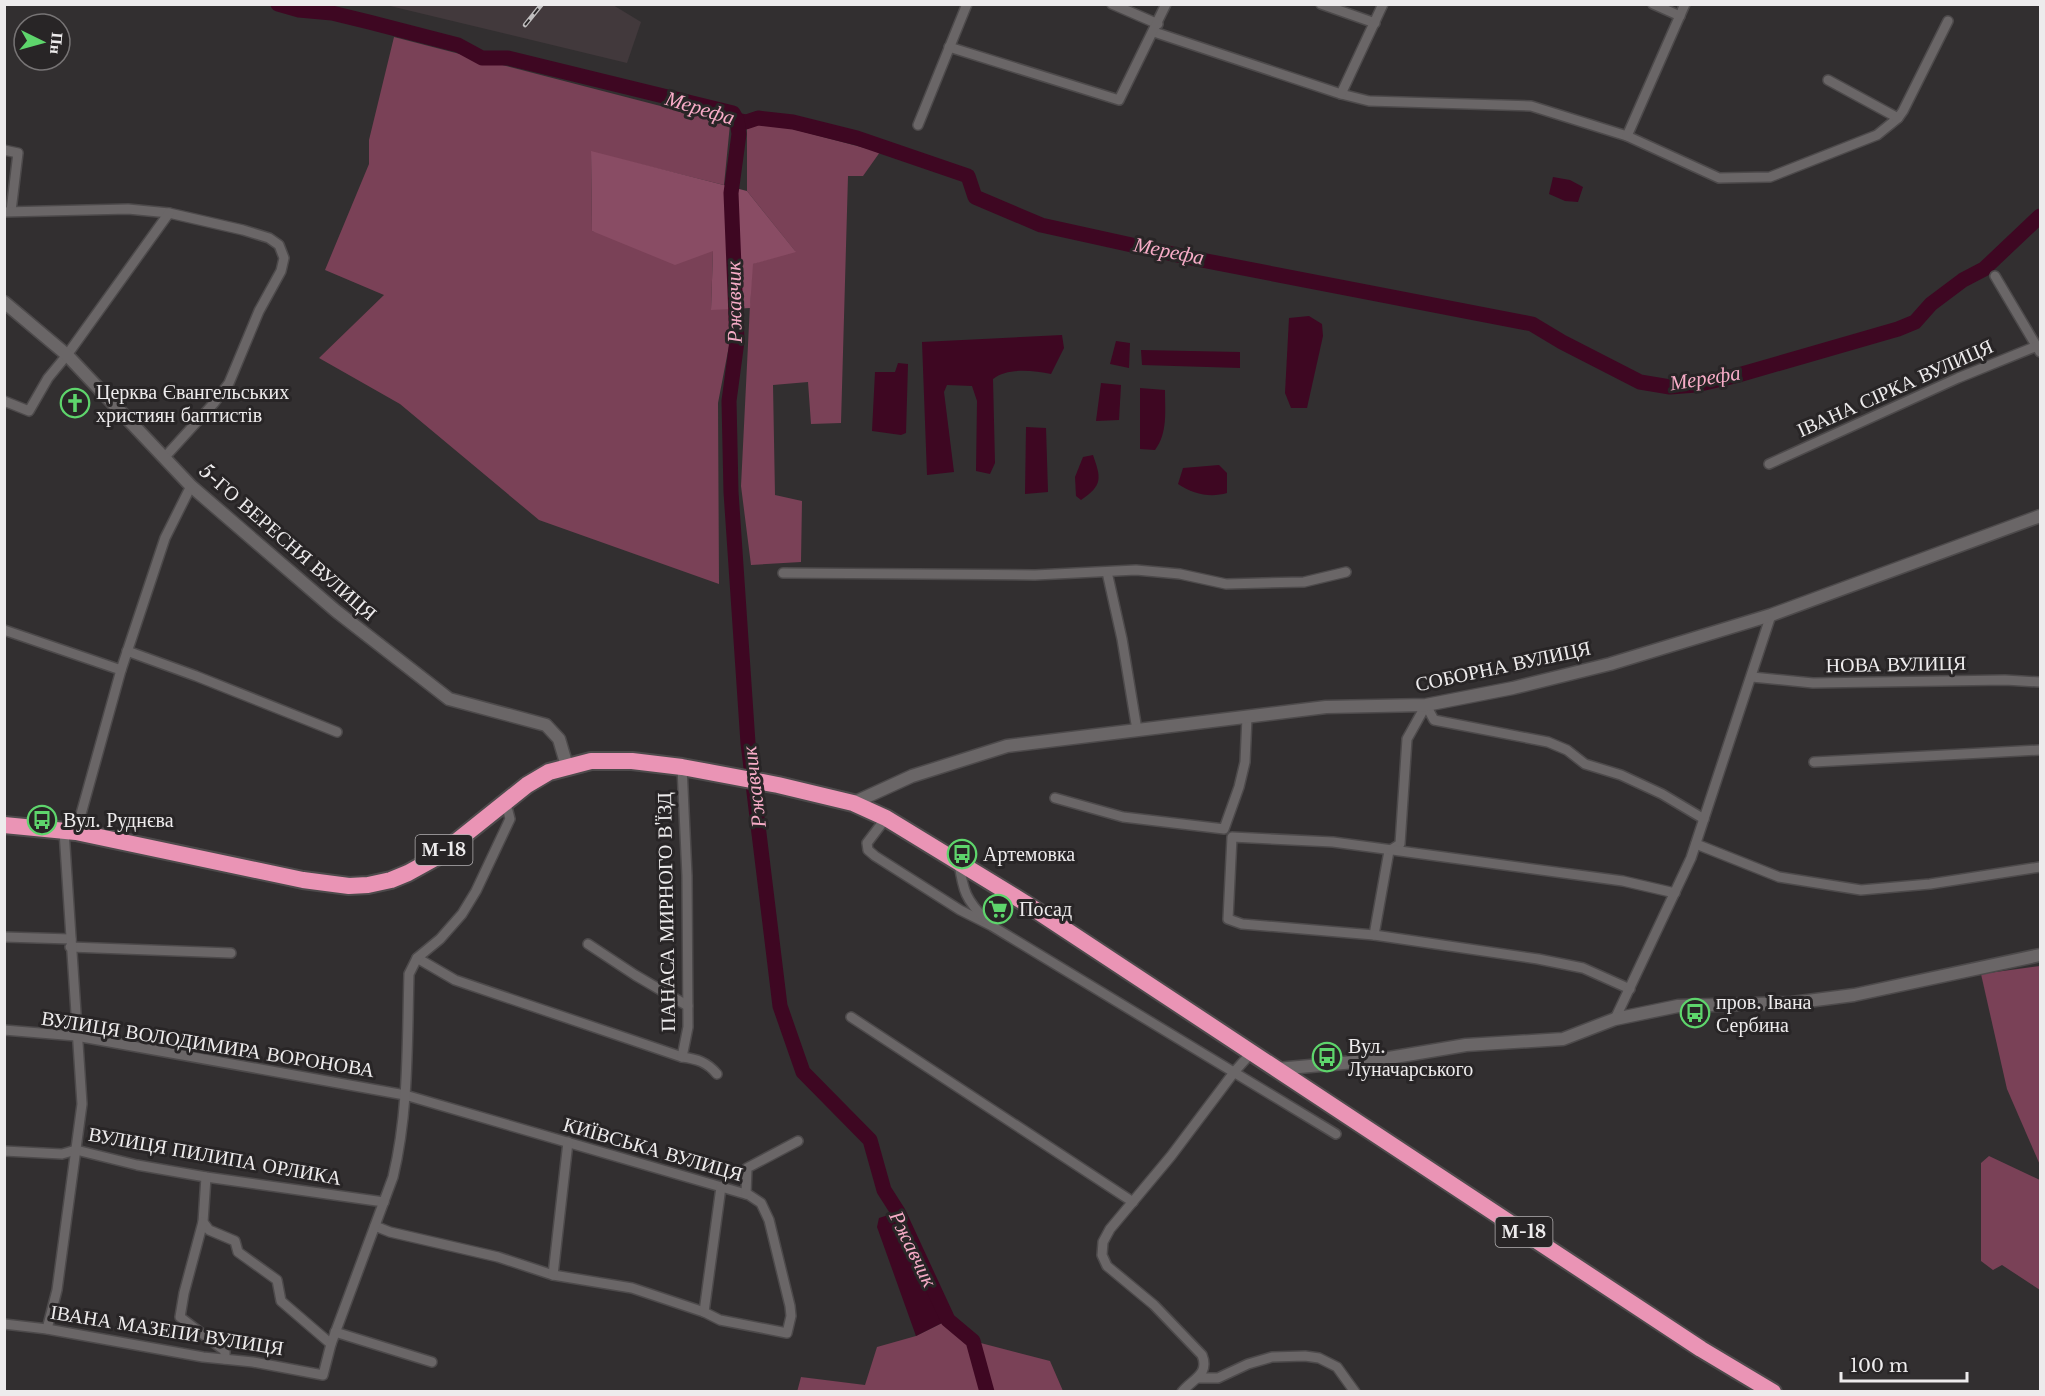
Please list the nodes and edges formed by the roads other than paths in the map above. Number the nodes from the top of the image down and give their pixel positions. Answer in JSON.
{"nodes":[{"id":1,"x":967,"y":4,"type":"edge"},
{"id":2,"x":1112,"y":4,"type":"edge"},
{"id":3,"x":1166,"y":4,"type":"edge"},
{"id":4,"x":1320,"y":4,"type":"edge"},
{"id":5,"x":1383,"y":4,"type":"edge"},
{"id":6,"x":1653,"y":4,"type":"edge"},
{"id":7,"x":1685,"y":4,"type":"edge"},
{"id":8,"x":1680,"y":16,"type":"junction"},
{"id":9,"x":1948,"y":21,"type":"dead end"},
{"id":10,"x":1375,"y":23,"type":"junction"},
{"id":11,"x":1156,"y":28,"type":"junction"},
{"id":12,"x":949,"y":47,"type":"junction"},
{"id":13,"x":1828,"y":80,"type":"dead end"},
{"id":14,"x":1341,"y":94,"type":"junction"},
{"id":15,"x":1898,"y":118,"type":"junction"},
{"id":16,"x":918,"y":125,"type":"dead end"},
{"id":17,"x":1627,"y":136,"type":"junction"},
{"id":18,"x":4,"y":150,"type":"edge"},
{"id":19,"x":8,"y":212,"type":"edge"},
{"id":20,"x":169,"y":213,"type":"junction"},
{"id":21,"x":1995,"y":276,"type":"dead end"},
{"id":22,"x":4,"y":302,"type":"edge"},
{"id":23,"x":2039,"y":349,"type":"edge"},
{"id":24,"x":67,"y":355,"type":"junction"},
{"id":25,"x":4,"y":401,"type":"edge"},
{"id":26,"x":164,"y":458,"type":"junction"},
{"id":27,"x":1769,"y":464,"type":"dead end"},
{"id":28,"x":191,"y":486,"type":"junction"},
{"id":29,"x":2040,"y":516,"type":"edge"},
{"id":30,"x":1107,"y":572,"type":"junction"},
{"id":31,"x":1346,"y":572,"type":"dead end"},
{"id":32,"x":783,"y":573,"type":"dead end"},
{"id":33,"x":1771,"y":615,"type":"junction"},
{"id":34,"x":4,"y":630,"type":"edge"},
{"id":35,"x":127,"y":651,"type":"junction"},
{"id":36,"x":121,"y":670,"type":"junction"},
{"id":37,"x":1752,"y":677,"type":"junction"},
{"id":38,"x":2040,"y":682,"type":"edge"},
{"id":39,"x":1426,"y":705,"type":"junction"},
{"id":40,"x":1247,"y":717,"type":"junction"},
{"id":41,"x":1137,"y":730,"type":"junction"},
{"id":42,"x":337,"y":732,"type":"dead end"},
{"id":43,"x":2040,"y":750,"type":"edge"},
{"id":44,"x":1814,"y":762,"type":"dead end"},
{"id":45,"x":567,"y":766,"type":"junction"},
{"id":46,"x":682,"y":767,"type":"junction"},
{"id":47,"x":1055,"y":798,"type":"dead end"},
{"id":48,"x":503,"y":803,"type":"junction"},
{"id":49,"x":854,"y":803,"type":"junction"},
{"id":50,"x":886,"y":818,"type":"junction"},
{"id":51,"x":1704,"y":819,"type":"junction"},
{"id":52,"x":4,"y":825,"type":"edge"},
{"id":53,"x":1224,"y":829,"type":"junction"},
{"id":54,"x":70,"y":832,"type":"junction"},
{"id":55,"x":1232,"y":837,"type":"junction"},
{"id":56,"x":1696,"y":844,"type":"junction"},
{"id":57,"x":1389,"y":850,"type":"junction"},
{"id":58,"x":959,"y":863,"type":"junction"},
{"id":59,"x":2040,"y":867,"type":"edge"},
{"id":60,"x":1675,"y":893,"type":"junction"},
{"id":61,"x":992,"y":926,"type":"junction"},
{"id":62,"x":1374,"y":935,"type":"junction"},
{"id":63,"x":4,"y":937,"type":"edge"},
{"id":64,"x":70,"y":943,"type":"junction"},
{"id":65,"x":588,"y":944,"type":"dead end"},
{"id":66,"x":231,"y":953,"type":"dead end"},
{"id":67,"x":2040,"y":955,"type":"edge"},
{"id":68,"x":417,"y":958,"type":"junction"},
{"id":69,"x":1630,"y":989,"type":"junction"},
{"id":70,"x":688,"y":1006,"type":"junction"},
{"id":71,"x":851,"y":1017,"type":"dead end"},
{"id":72,"x":1615,"y":1018,"type":"junction"},
{"id":73,"x":4,"y":1030,"type":"edge"},
{"id":74,"x":76,"y":1036,"type":"junction"},
{"id":75,"x":1252,"y":1052,"type":"junction"},
{"id":76,"x":682,"y":1057,"type":"junction"},
{"id":77,"x":1277,"y":1068,"type":"junction"},
{"id":78,"x":1234,"y":1071,"type":"junction"},
{"id":79,"x":717,"y":1074,"type":"dead end"},
{"id":80,"x":405,"y":1095,"type":"junction"},
{"id":81,"x":1336,"y":1134,"type":"dead end"},
{"id":82,"x":798,"y":1141,"type":"dead end"},
{"id":83,"x":568,"y":1142,"type":"junction"},
{"id":84,"x":76,"y":1150,"type":"junction"},
{"id":85,"x":4,"y":1151,"type":"edge"},
{"id":86,"x":206,"y":1177,"type":"junction"},
{"id":87,"x":721,"y":1187,"type":"junction"},
{"id":88,"x":746,"y":1194,"type":"junction"},
{"id":89,"x":384,"y":1202,"type":"junction"},
{"id":90,"x":1133,"y":1202,"type":"junction"},
{"id":91,"x":203,"y":1222,"type":"junction"},
{"id":92,"x":375,"y":1226,"type":"junction"},
{"id":93,"x":553,"y":1275,"type":"junction"},
{"id":94,"x":704,"y":1312,"type":"junction"},
{"id":95,"x":4,"y":1324,"type":"edge"},
{"id":96,"x":47,"y":1329,"type":"junction"},
{"id":97,"x":335,"y":1332,"type":"junction"},
{"id":98,"x":331,"y":1344,"type":"junction"},
{"id":99,"x":225,"y":1359,"type":"junction"},
{"id":100,"x":432,"y":1362,"type":"dead end"},
{"id":101,"x":1205,"y":1365,"type":"junction"},
{"id":102,"x":1198,"y":1378,"type":"junction"},
{"id":103,"x":1218,"y":1378,"type":"junction"},
{"id":104,"x":1182,"y":1392,"type":"edge"},
{"id":105,"x":1355,"y":1392,"type":"edge"},
{"id":106,"x":1773,"y":1392,"type":"edge"}],
"edges":[{"from":1,"to":12,"type":"street"},
{"from":2,"to":11,"type":"street"},
{"from":3,"to":11,"type":"street"},
{"from":4,"to":10,"type":"street"},
{"from":5,"to":10,"type":"street"},
{"from":6,"to":8,"type":"street"},
{"from":7,"to":8,"type":"street"},
{"from":8,"to":17,"type":"street"},
{"from":9,"to":15,"type":"street"},
{"from":10,"to":14,"type":"street"},
{"from":11,"to":12,"type":"street"},
{"from":11,"to":14,"type":"street"},
{"from":12,"to":16,"type":"street"},
{"from":13,"to":15,"type":"street"},
{"from":14,"to":17,"type":"street"},
{"from":15,"to":17,"type":"street"},
{"from":18,"to":19,"type":"street"},
{"from":19,"to":20,"type":"street"},
{"from":20,"to":24,"type":"street"},
{"from":20,"to":26,"type":"street"},
{"from":21,"to":23,"type":"street"},
{"from":22,"to":24,"type":"street","name":"5-ГО ВЕРЕСНЯ ВУЛИЦЯ"},
{"from":23,"to":27,"type":"street","name":"ІВАНА СІРКА ВУЛИЦЯ"},
{"from":24,"to":25,"type":"street"},
{"from":24,"to":26,"type":"street","name":"5-ГО ВЕРЕСНЯ ВУЛИЦЯ"},
{"from":26,"to":28,"type":"street","name":"5-ГО ВЕРЕСНЯ ВУЛИЦЯ"},
{"from":28,"to":35,"type":"street"},
{"from":28,"to":45,"type":"street","name":"5-ГО ВЕРЕСНЯ ВУЛИЦЯ"},
{"from":29,"to":33,"type":"street","name":"СОБОРНА ВУЛИЦЯ"},
{"from":30,"to":31,"type":"street"},
{"from":30,"to":32,"type":"street"},
{"from":30,"to":41,"type":"street"},
{"from":33,"to":37,"type":"street"},
{"from":33,"to":39,"type":"street","name":"СОБОРНА ВУЛИЦЯ"},
{"from":34,"to":36,"type":"street"},
{"from":35,"to":36,"type":"street"},
{"from":35,"to":42,"type":"street"},
{"from":36,"to":54,"type":"street"},
{"from":37,"to":38,"type":"street","name":"НОВА ВУЛИЦЯ"},
{"from":37,"to":51,"type":"street"},
{"from":39,"to":40,"type":"street","name":"СОБОРНА ВУЛИЦЯ"},
{"from":39,"to":51,"type":"street"},
{"from":39,"to":57,"type":"street"},
{"from":40,"to":41,"type":"street","name":"СОБОРНА ВУЛИЦЯ"},
{"from":40,"to":53,"type":"street"},
{"from":41,"to":49,"type":"street","name":"СОБОРНА ВУЛИЦЯ"},
{"from":43,"to":44,"type":"street"},
{"from":45,"to":46,"type":"highway","number":"М-18"},
{"from":45,"to":48,"type":"highway","number":"М-18"},
{"from":46,"to":49,"type":"highway","number":"М-18"},
{"from":46,"to":70,"type":"street","name":"ПАНАСА МИРНОГО В'ЇЗД"},
{"from":47,"to":53,"type":"street"},
{"from":48,"to":54,"type":"highway","number":"М-18"},
{"from":48,"to":68,"type":"street"},
{"from":49,"to":50,"type":"highway","number":"М-18"},
{"from":50,"to":58,"type":"highway","number":"М-18"},
{"from":50,"to":61,"type":"street"},
{"from":51,"to":56,"type":"street"},
{"from":52,"to":54,"type":"highway","number":"М-18"},
{"from":53,"to":55,"type":"street"},
{"from":54,"to":64,"type":"street"},
{"from":55,"to":57,"type":"street"},
{"from":55,"to":62,"type":"street"},
{"from":56,"to":59,"type":"street"},
{"from":56,"to":60,"type":"street"},
{"from":57,"to":60,"type":"street"},
{"from":57,"to":62,"type":"street"},
{"from":58,"to":61,"type":"street"},
{"from":58,"to":75,"type":"highway","number":"М-18"},
{"from":60,"to":69,"type":"street"},
{"from":61,"to":78,"type":"street"},
{"from":62,"to":69,"type":"street"},
{"from":63,"to":64,"type":"street"},
{"from":64,"to":66,"type":"street"},
{"from":64,"to":74,"type":"street"},
{"from":65,"to":70,"type":"street"},
{"from":67,"to":72,"type":"street"},
{"from":68,"to":76,"type":"street"},
{"from":68,"to":80,"type":"street"},
{"from":69,"to":72,"type":"street"},
{"from":70,"to":76,"type":"street","name":"ПАНАСА МИРНОГО В'ЇЗД"},
{"from":71,"to":90,"type":"street"},
{"from":72,"to":77,"type":"street"},
{"from":73,"to":74,"type":"street","name":"ВУЛИЦЯ ВОЛОДИМИРА ВОРОНОВА"},
{"from":74,"to":80,"type":"street","name":"ВУЛИЦЯ ВОЛОДИМИРА ВОРОНОВА"},
{"from":74,"to":84,"type":"street"},
{"from":75,"to":77,"type":"highway","number":"М-18"},
{"from":75,"to":78,"type":"street"},
{"from":76,"to":79,"type":"street"},
{"from":77,"to":106,"type":"highway","number":"М-18"},
{"from":78,"to":81,"type":"street"},
{"from":78,"to":90,"type":"street"},
{"from":80,"to":83,"type":"street","name":"КИЇВСЬКА ВУЛИЦЯ"},
{"from":80,"to":89,"type":"street"},
{"from":82,"to":88,"type":"street"},
{"from":83,"to":87,"type":"street","name":"КИЇВСЬКА ВУЛИЦЯ"},
{"from":83,"to":93,"type":"street"},
{"from":84,"to":85,"type":"street","name":"ВУЛИЦЯ ПИЛИПА ОРЛИКА"},
{"from":84,"to":86,"type":"street","name":"ВУЛИЦЯ ПИЛИПА ОРЛИКА"},
{"from":84,"to":96,"type":"street"},
{"from":86,"to":89,"type":"street","name":"ВУЛИЦЯ ПИЛИПА ОРЛИКА"},
{"from":86,"to":91,"type":"street"},
{"from":87,"to":88,"type":"street","name":"КИЇВСЬКА ВУЛИЦЯ"},
{"from":87,"to":94,"type":"street"},
{"from":88,"to":94,"type":"street","name":"КИЇВСЬКА ВУЛИЦЯ"},
{"from":89,"to":92,"type":"street"},
{"from":90,"to":101,"type":"street"},
{"from":91,"to":98,"type":"street"},
{"from":91,"to":99,"type":"street"},
{"from":92,"to":93,"type":"street"},
{"from":92,"to":97,"type":"street"},
{"from":93,"to":94,"type":"street"},
{"from":95,"to":96,"type":"street","name":"ІВАНА МАЗЕПИ ВУЛИЦЯ"},
{"from":96,"to":99,"type":"street","name":"ІВАНА МАЗЕПИ ВУЛИЦЯ"},
{"from":97,"to":98,"type":"street"},
{"from":97,"to":100,"type":"street"},
{"from":98,"to":99,"type":"street","name":"ІВАНА МАЗЕПИ ВУЛИЦЯ"},
{"from":101,"to":102,"type":"street"},
{"from":101,"to":103,"type":"street"},
{"from":102,"to":103,"type":"street"},
{"from":102,"to":104,"type":"street"},
{"from":103,"to":105,"type":"street"}]}
